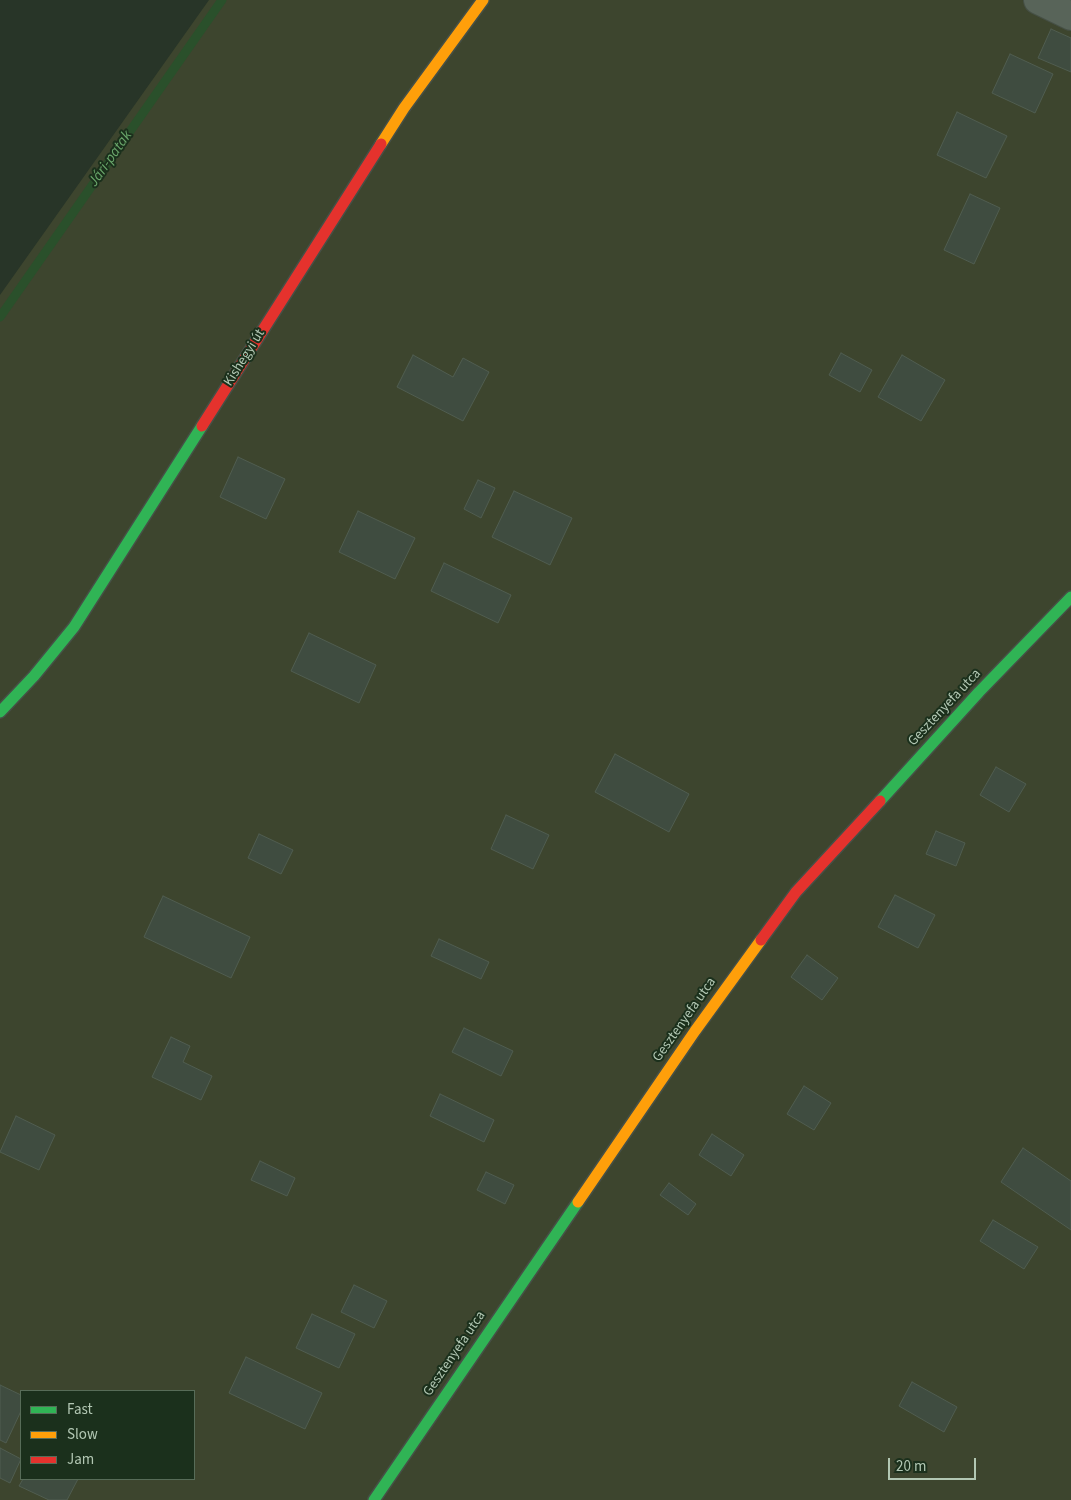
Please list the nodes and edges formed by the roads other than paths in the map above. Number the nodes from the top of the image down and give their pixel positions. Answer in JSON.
{"nodes":[{"id":1,"x":483,"y":0,"type":"edge"},
{"id":2,"x":1038,"y":0,"type":"edge"},
{"id":3,"x":1071,"y":16,"type":"edge"},
{"id":4,"x":1071,"y":597,"type":"edge"},
{"id":5,"x":0,"y":712,"type":"edge"},
{"id":6,"x":374,"y":1500,"type":"edge"}],
"edges":[{"from":1,"to":5,"type":"street","name":"Kishegyi út"},
{"from":2,"to":3,"type":"street"},
{"from":4,"to":6,"type":"street","name":"Gesztenyefa utca"}]}
